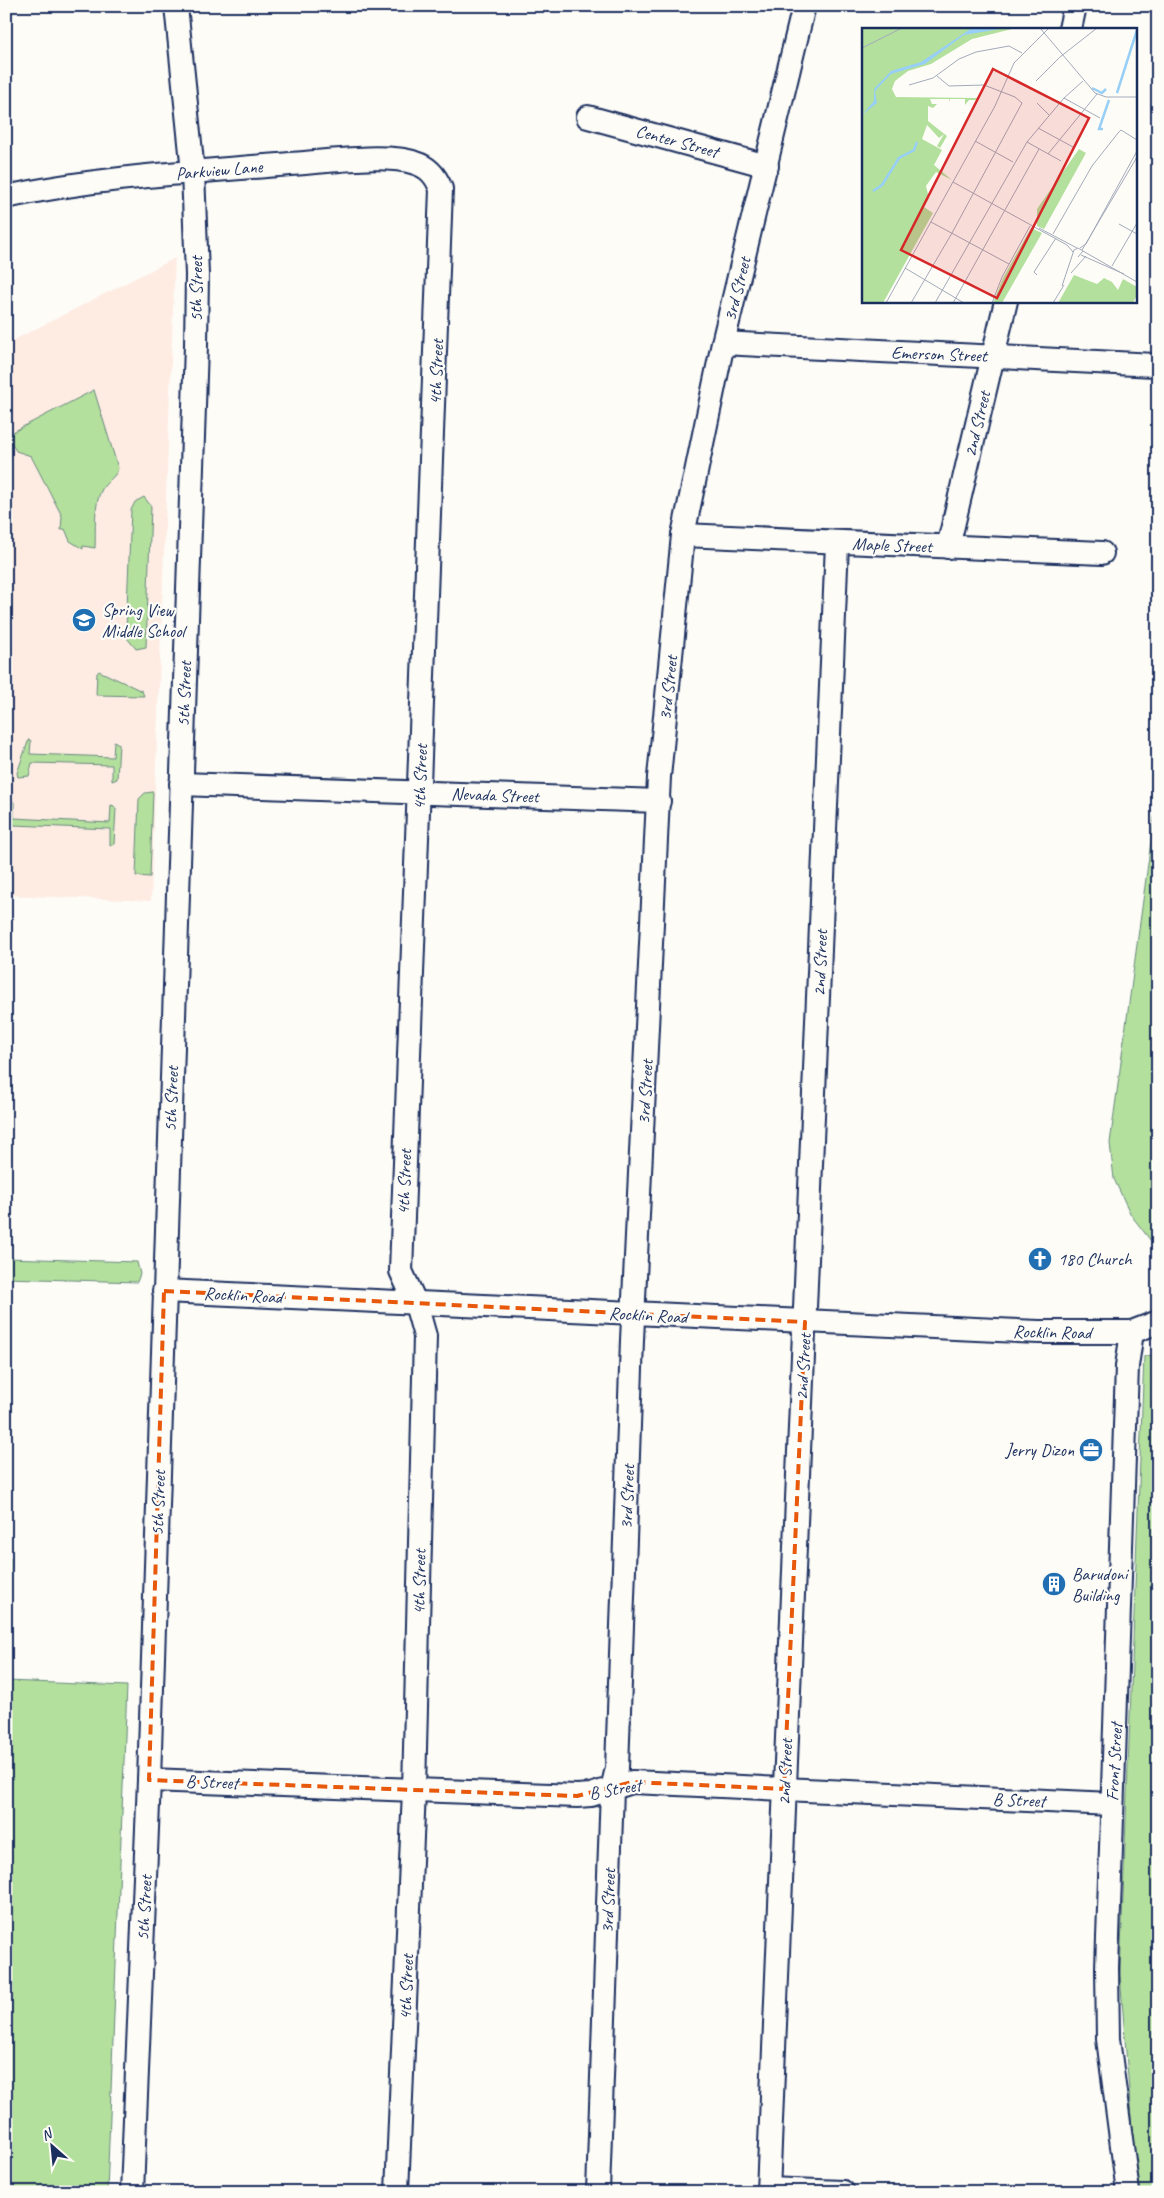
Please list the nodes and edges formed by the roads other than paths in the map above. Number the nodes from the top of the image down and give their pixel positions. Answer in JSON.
{"nodes":[{"id":1,"x":176,"y":6,"type":"edge"},
{"id":2,"x":804,"y":6,"type":"edge"},
{"id":3,"x":1075,"y":6,"type":"edge"},
{"id":4,"x":1070,"y":28,"type":"edge"},
{"id":5,"x":588,"y":117,"type":"dead end"},
{"id":6,"x":766,"y":166,"type":"junction"},
{"id":7,"x":430,"y":170,"type":"joint"},
{"id":8,"x":193,"y":172,"type":"junction"},
{"id":9,"x":6,"y":197,"type":"edge"},
{"id":10,"x":1006,"y":302,"type":"edge"},
{"id":11,"x":723,"y":343,"type":"junction"},
{"id":12,"x":993,"y":356,"type":"junction"},
{"id":13,"x":1155,"y":365,"type":"dead end"},
{"id":14,"x":683,"y":535,"type":"junction"},
{"id":15,"x":837,"y":543,"type":"junction"},
{"id":16,"x":948,"y":547,"type":"junction"},
{"id":17,"x":1102,"y":553,"type":"dead end"},
{"id":18,"x":181,"y":784,"type":"junction"},
{"id":19,"x":420,"y":792,"type":"junction"},
{"id":20,"x":659,"y":800,"type":"junction"},
{"id":21,"x":164,"y":1291,"type":"junction"},
{"id":22,"x":416,"y":1304,"type":"junction"},
{"id":23,"x":634,"y":1314,"type":"junction"},
{"id":24,"x":805,"y":1322,"type":"junction"},
{"id":25,"x":1158,"y":1322,"type":"edge"},
{"id":26,"x":1132,"y":1332,"type":"junction"},
{"id":27,"x":1158,"y":1338,"type":"edge"},
{"id":28,"x":149,"y":1780,"type":"junction"},
{"id":29,"x":784,"y":1788,"type":"junction"},
{"id":30,"x":612,"y":1789,"type":"junction"},
{"id":31,"x":414,"y":1790,"type":"junction"},
{"id":32,"x":1111,"y":1804,"type":"junction"},
{"id":33,"x":768,"y":2190,"type":"edge"},
{"id":34,"x":132,"y":2192,"type":"edge"},
{"id":35,"x":397,"y":2192,"type":"edge"},
{"id":36,"x":598,"y":2192,"type":"edge"},
{"id":37,"x":843,"y":2192,"type":"edge"},
{"id":38,"x":1128,"y":2192,"type":"edge"}],
"edges":[{"from":1,"to":8,"type":"street","name":"5th Street"},
{"from":2,"to":6,"type":"street","name":"3rd Street"},
{"from":3,"to":4,"type":"street"},
{"from":5,"to":6,"type":"street","name":"Center Street"},
{"from":6,"to":11,"type":"street","name":"3rd Street"},
{"from":7,"to":8,"type":"street","name":"Parkview Lane"},
{"from":7,"to":19,"type":"street","name":"4th Street"},
{"from":8,"to":9,"type":"street","name":"Parkview Lane"},
{"from":8,"to":18,"type":"street","name":"5th Street"},
{"from":10,"to":12,"type":"street","name":"2nd Street"},
{"from":11,"to":12,"type":"street","name":"Emerson Street"},
{"from":11,"to":14,"type":"street","name":"3rd Street"},
{"from":12,"to":13,"type":"street","name":"Emerson Street"},
{"from":12,"to":16,"type":"street","name":"2nd Street"},
{"from":14,"to":15,"type":"street","name":"Maple Street"},
{"from":14,"to":20,"type":"street","name":"3rd Street"},
{"from":15,"to":16,"type":"street","name":"Maple Street"},
{"from":15,"to":24,"type":"street","name":"2nd Street"},
{"from":16,"to":17,"type":"street","name":"Maple Street"},
{"from":18,"to":19,"type":"street","name":"Nevada Street"},
{"from":18,"to":21,"type":"street","name":"5th Street"},
{"from":19,"to":20,"type":"street","name":"Nevada Street"},
{"from":19,"to":22,"type":"street","name":"4th Street"},
{"from":20,"to":23,"type":"street","name":"3rd Street"},
{"from":21,"to":22,"type":"street","name":"Rocklin Road"},
{"from":21,"to":28,"type":"street","name":"5th Street"},
{"from":22,"to":23,"type":"street","name":"Rocklin Road"},
{"from":22,"to":31,"type":"street","name":"4th Street"},
{"from":23,"to":24,"type":"street","name":"Rocklin Road"},
{"from":23,"to":30,"type":"street","name":"3rd Street"},
{"from":24,"to":26,"type":"street","name":"Rocklin Road"},
{"from":24,"to":29,"type":"street","name":"2nd Street"},
{"from":25,"to":26,"type":"street","name":"Rocklin Road"},
{"from":26,"to":27,"type":"street","name":"Rocklin Road"},
{"from":26,"to":32,"type":"street","name":"Front Street"},
{"from":28,"to":31,"type":"street","name":"B Street"},
{"from":28,"to":34,"type":"street","name":"5th Street"},
{"from":29,"to":30,"type":"street","name":"B Street"},
{"from":29,"to":32,"type":"street","name":"B Street"},
{"from":29,"to":33,"type":"street","name":"2nd Street"},
{"from":30,"to":31,"type":"street","name":"B Street"},
{"from":30,"to":36,"type":"street","name":"3rd Street"},
{"from":31,"to":35,"type":"street","name":"4th Street"},
{"from":32,"to":38,"type":"street","name":"Front Street"},
{"from":33,"to":37,"type":"street"}]}
